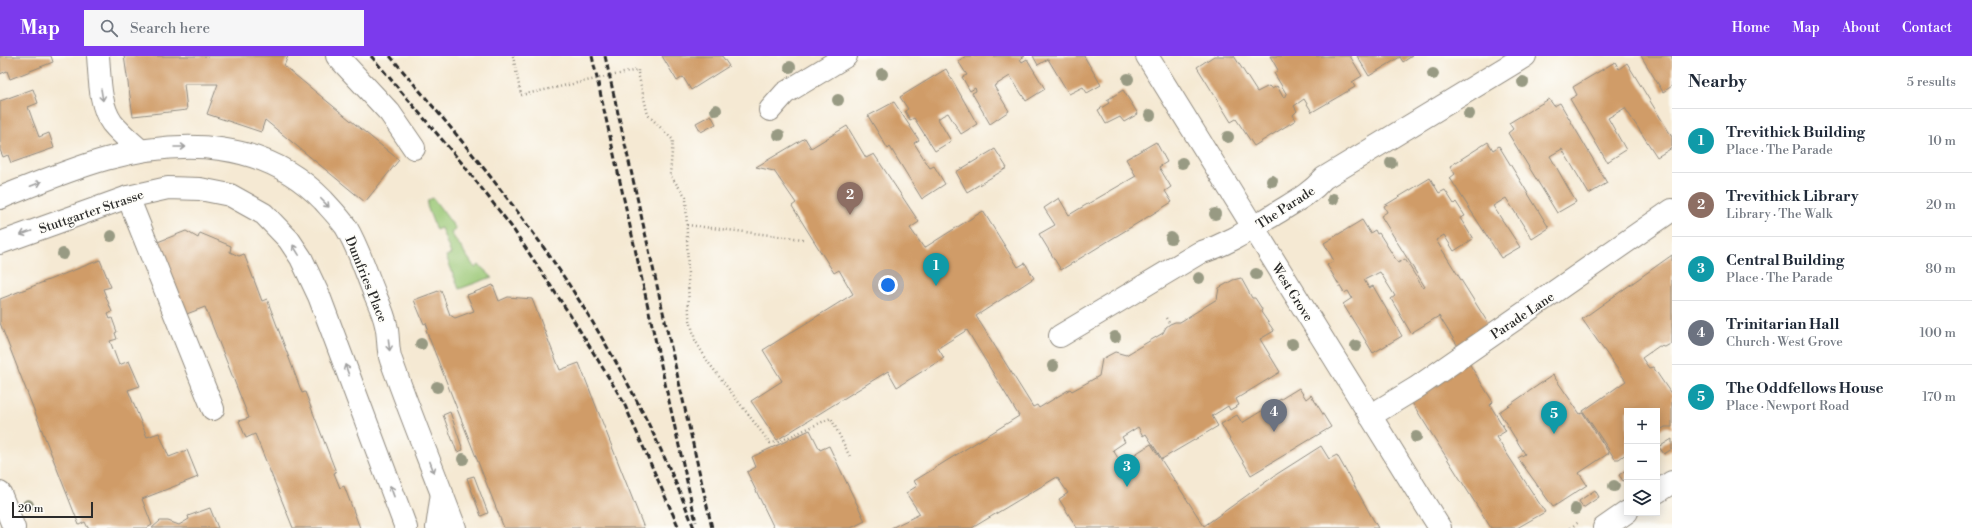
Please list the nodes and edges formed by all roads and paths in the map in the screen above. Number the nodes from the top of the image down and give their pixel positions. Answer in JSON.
{"nodes":[{"id":1,"x":98,"y":56,"type":"edge"},
{"id":2,"x":337,"y":56,"type":"edge"},
{"id":3,"x":513,"y":56,"type":"edge"},
{"id":4,"x":846,"y":56,"type":"edge"},
{"id":5,"x":1147,"y":56,"type":"edge"},
{"id":6,"x":1525,"y":56,"type":"edge"},
{"id":7,"x":770,"y":110,"type":"dead end"},
{"id":8,"x":414,"y":148,"type":"dead end"},
{"id":9,"x":141,"y":151,"type":"junction"},
{"id":10,"x":128,"y":197,"type":"junction"},
{"id":11,"x":0,"y":198,"type":"edge"},
{"id":12,"x":1672,"y":210,"type":"edge"},
{"id":13,"x":687,"y":225,"type":"junction"},
{"id":14,"x":1253,"y":227,"type":"junction"},
{"id":15,"x":803,"y":239,"type":"dead end"},
{"id":16,"x":0,"y":243,"type":"edge"},
{"id":17,"x":1166,"y":318,"type":"dead end"},
{"id":18,"x":1170,"y":324,"type":"dead end"},
{"id":19,"x":1060,"y":336,"type":"dead end"},
{"id":20,"x":213,"y":409,"type":"dead end"},
{"id":21,"x":1370,"y":416,"type":"junction"},
{"id":22,"x":851,"y":459,"type":"dead end"},
{"id":23,"x":1672,"y":482,"type":"edge"},
{"id":24,"x":1660,"y":490,"type":"edge"},
{"id":25,"x":442,"y":493,"type":"junction"},
{"id":26,"x":0,"y":494,"type":"edge"},
{"id":27,"x":1624,"y":514,"type":"edge"},
{"id":28,"x":14,"y":528,"type":"edge"},
{"id":29,"x":406,"y":528,"type":"edge"},
{"id":30,"x":437,"y":528,"type":"edge"},
{"id":31,"x":455,"y":528,"type":"edge"},
{"id":32,"x":1440,"y":528,"type":"edge"},
{"id":33,"x":1604,"y":528,"type":"edge"}],
"edges":[{"from":1,"to":9,"type":"street","one_way":true},
{"from":2,"to":8,"type":"street"},
{"from":3,"to":13,"type":"path","bridge":true},
{"from":4,"to":7,"type":"street"},
{"from":5,"to":14,"type":"street","name":"West Grove"},
{"from":6,"to":14,"type":"street","name":"The Parade"},
{"from":11,"to":9,"type":"street","one_way":true},
{"from":9,"to":25,"type":"street","name":"Dumfries Place","one_way":true},
{"from":10,"to":16,"type":"street","name":"Stuttgarter Strasse","one_way":true},
{"from":10,"to":20,"type":"street"},
{"from":29,"to":10,"type":"street","name":"Stuttgarter Strasse","one_way":true},
{"from":12,"to":21,"type":"street","name":"Parade Lane"},
{"from":13,"to":15,"type":"path"},
{"from":13,"to":22,"type":"path"},
{"from":14,"to":19,"type":"street","name":"The Parade"},
{"from":14,"to":21,"type":"street","name":"West Grove"},
{"from":17,"to":18,"type":"path"},
{"from":21,"to":32,"type":"street","name":"West Grove"},
{"from":23,"to":24,"type":"street"},
{"from":25,"to":30,"type":"street"},
{"from":25,"to":31,"type":"street","name":"Dumfries Place"},
{"from":26,"to":28,"type":"street"},
{"from":27,"to":33,"type":"street"}]}
